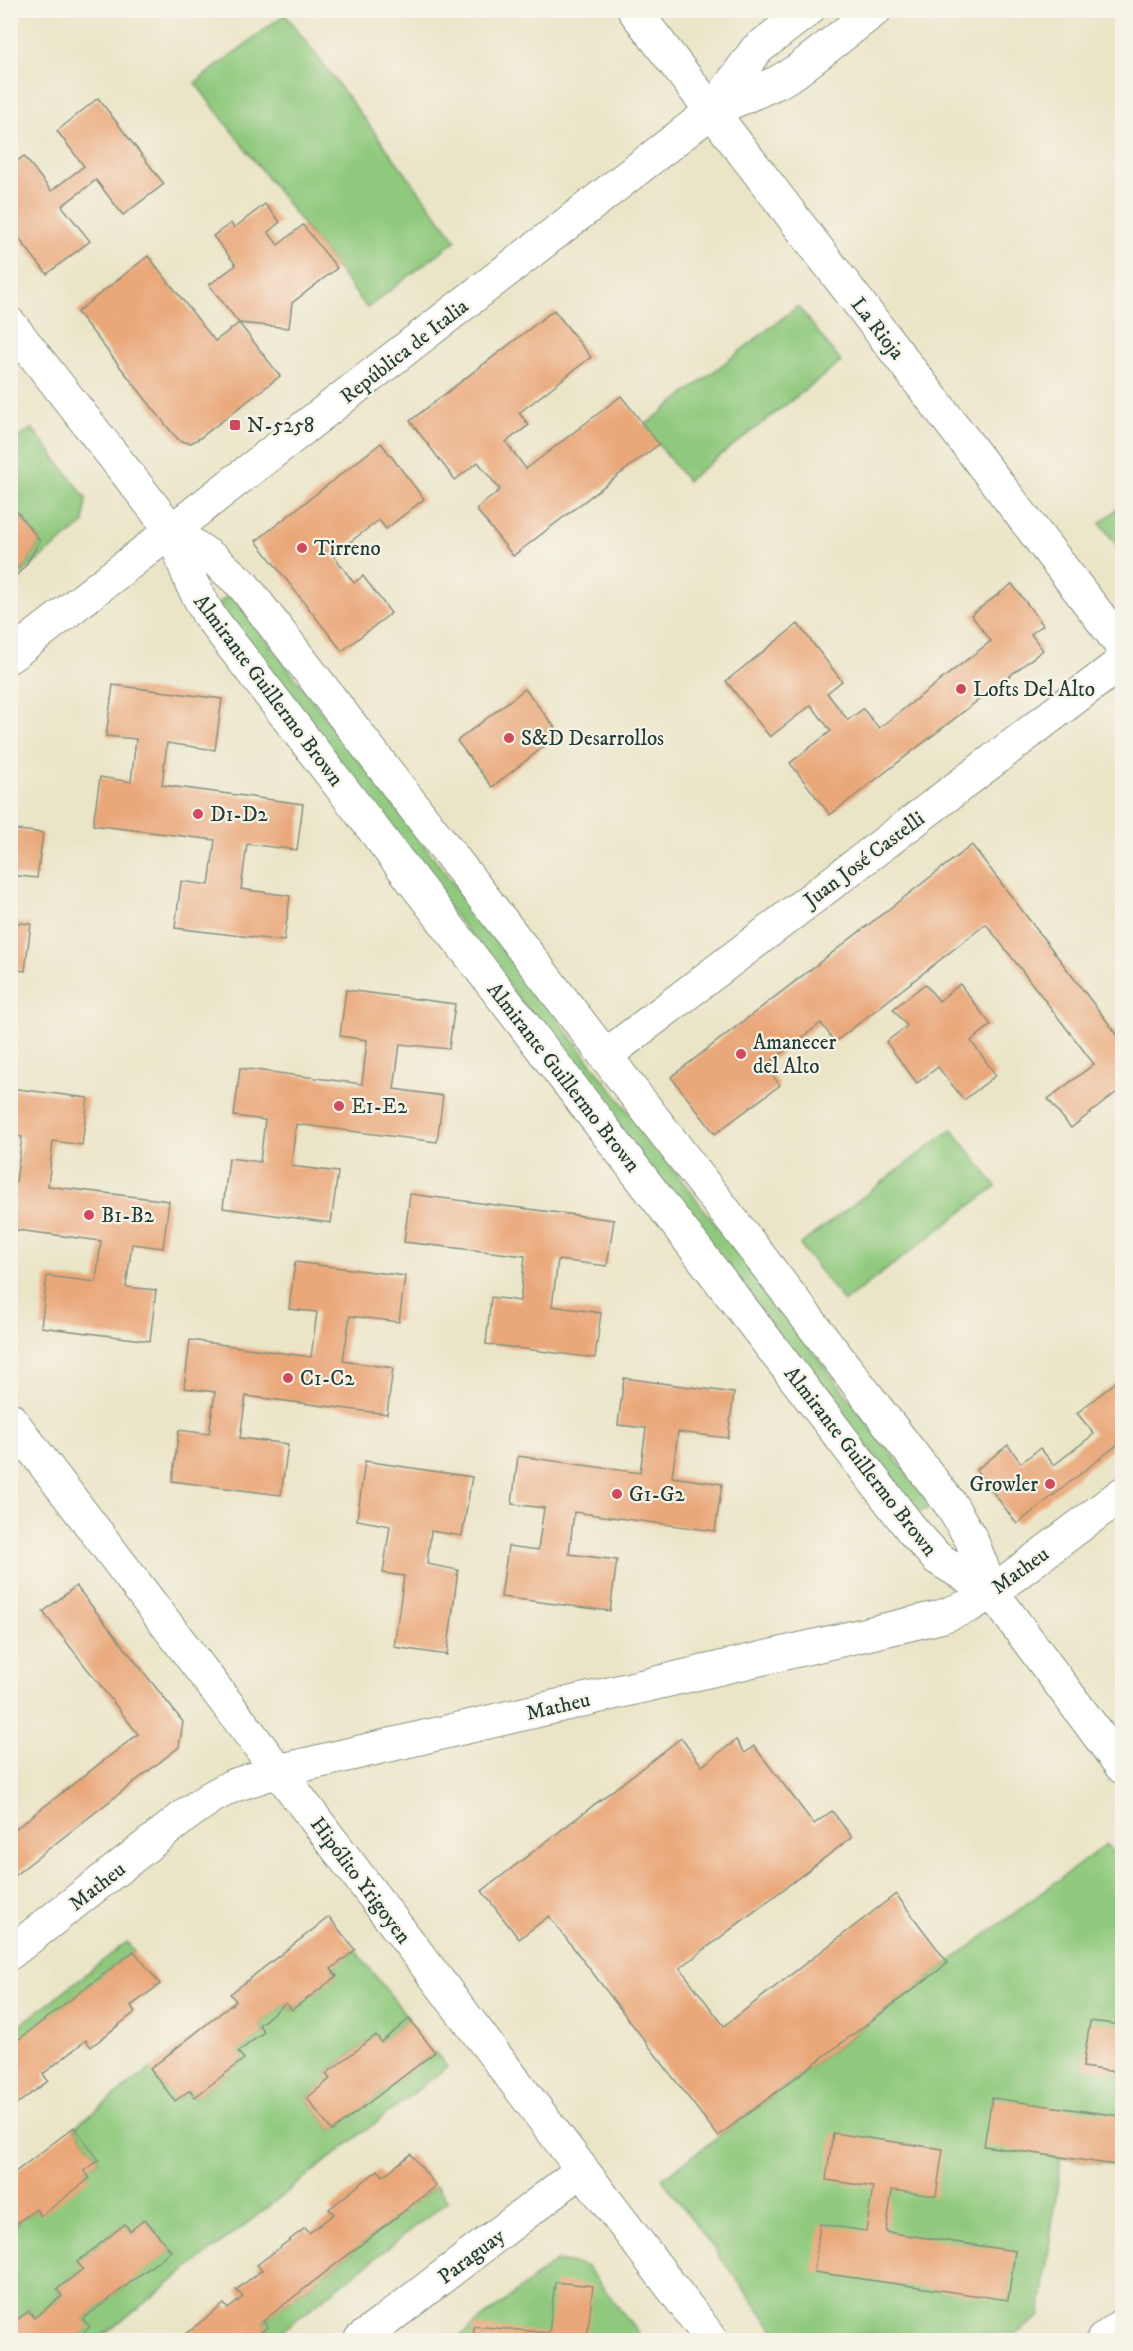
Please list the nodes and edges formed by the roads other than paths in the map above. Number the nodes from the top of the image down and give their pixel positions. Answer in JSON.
{"nodes":[{"id":1,"x":634,"y":10,"type":"edge"},
{"id":2,"x":808,"y":10,"type":"edge"},
{"id":3,"x":875,"y":10,"type":"edge"},
{"id":4,"x":712,"y":111,"type":"junction"},
{"id":5,"x":10,"y":324,"type":"edge"},
{"id":6,"x":172,"y":531,"type":"junction"},
{"id":7,"x":1122,"y":646,"type":"edge"},
{"id":8,"x":10,"y":656,"type":"edge"},
{"id":9,"x":1122,"y":662,"type":"edge"},
{"id":10,"x":606,"y":1056,"type":"junction"},
{"id":11,"x":10,"y":1419,"type":"edge"},
{"id":12,"x":1122,"y":1494,"type":"edge"},
{"id":13,"x":992,"y":1592,"type":"junction"},
{"id":14,"x":1122,"y":1767,"type":"edge"},
{"id":15,"x":278,"y":1771,"type":"junction"},
{"id":16,"x":10,"y":1953,"type":"edge"},
{"id":17,"x":582,"y":2170,"type":"junction"},
{"id":18,"x":1122,"y":2325,"type":"edge"},
{"id":19,"x":360,"y":2340,"type":"edge"},
{"id":20,"x":712,"y":2340,"type":"edge"},
{"id":21,"x":1103,"y":2340,"type":"edge"}],
"edges":[{"from":1,"to":4,"type":"street","name":"La Rioja"},
{"from":2,"to":4,"type":"street","name":"República de Italia"},
{"from":3,"to":4,"type":"street","name":"República de Italia"},
{"from":4,"to":6,"type":"street","name":"República de Italia"},
{"from":4,"to":7,"type":"street","name":"La Rioja"},
{"from":5,"to":6,"type":"street","name":"Almirante Guillermo Brown"},
{"from":6,"to":8,"type":"street","name":"República de Italia"},
{"from":6,"to":10,"type":"street","name":"Almirante Guillermo Brown"},
{"from":6,"to":13,"type":"street","name":"Almirante Guillermo Brown"},
{"from":9,"to":10,"type":"street","name":"Juan José Castelli"},
{"from":10,"to":13,"type":"street","name":"Almirante Guillermo Brown"},
{"from":11,"to":15,"type":"street","name":"Hipólito Yrigoyen"},
{"from":12,"to":13,"type":"street","name":"Matheu"},
{"from":13,"to":14,"type":"street","name":"Almirante Guillermo Brown"},
{"from":13,"to":15,"type":"street","name":"Matheu"},
{"from":15,"to":16,"type":"street","name":"Matheu"},
{"from":15,"to":17,"type":"street","name":"Hipólito Yrigoyen"},
{"from":17,"to":19,"type":"street","name":"Paraguay"},
{"from":17,"to":20,"type":"street","name":"Hipólito Yrigoyen"},
{"from":18,"to":21,"type":"street"}]}
